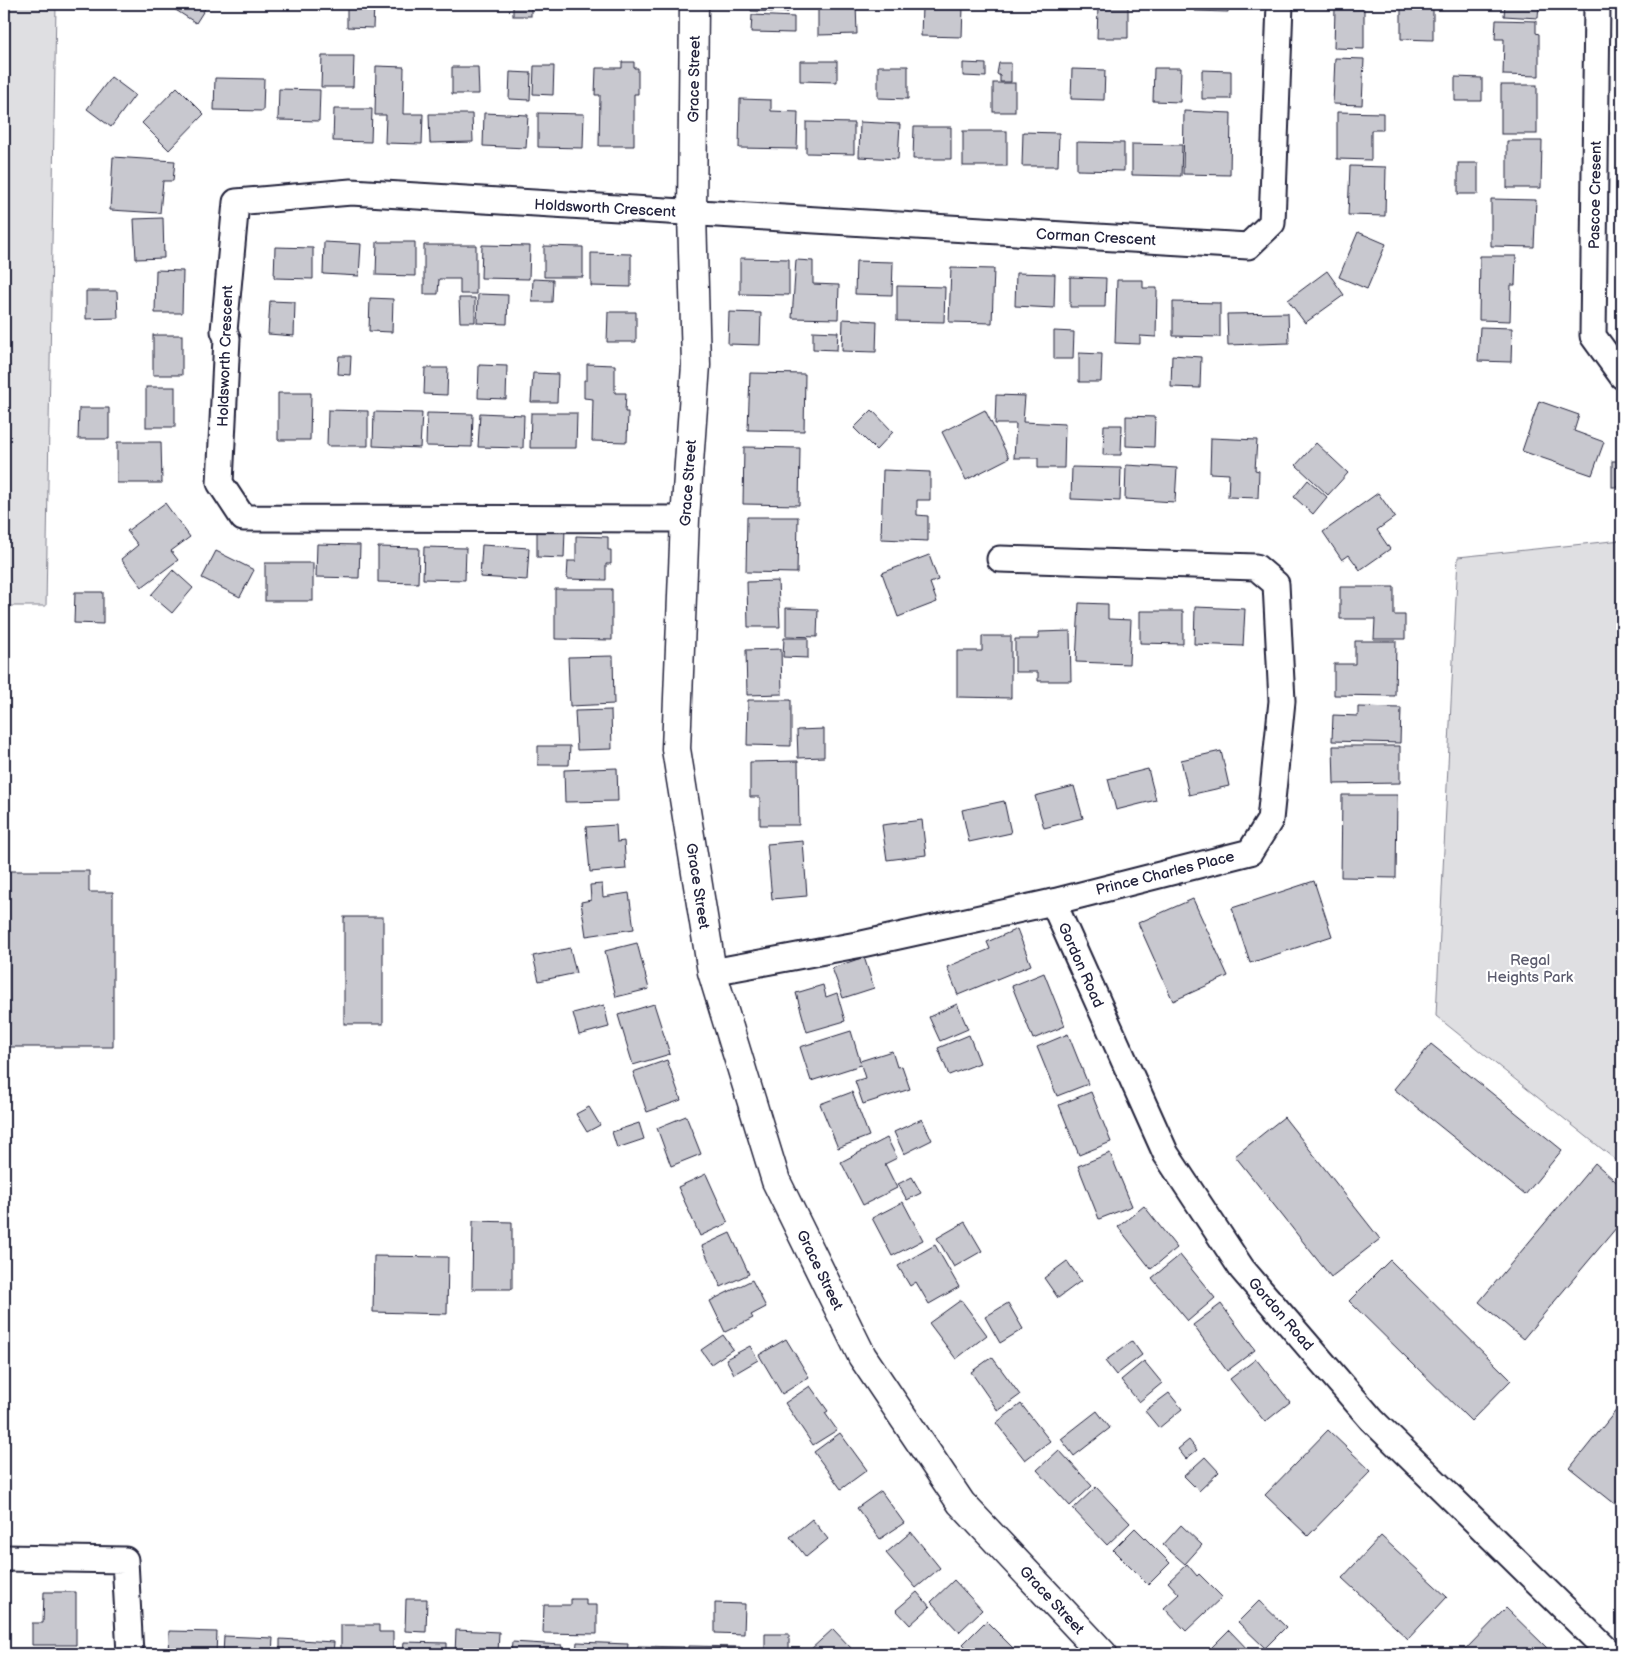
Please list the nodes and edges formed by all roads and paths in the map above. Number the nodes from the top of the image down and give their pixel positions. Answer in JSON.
{"nodes":[{"id":1,"x":694,"y":4,"type":"edge"},
{"id":2,"x":1280,"y":4,"type":"edge"},
{"id":3,"x":1597,"y":4,"type":"edge"},
{"id":4,"x":692,"y":213,"type":"junction"},
{"id":5,"x":1622,"y":376,"type":"edge"},
{"id":6,"x":686,"y":519,"type":"junction"},
{"id":7,"x":1000,"y":559,"type":"dead end"},
{"id":8,"x":1053,"y":902,"type":"junction"},
{"id":9,"x":712,"y":972,"type":"junction"},
{"id":10,"x":4,"y":1558,"type":"edge"},
{"id":11,"x":130,"y":1654,"type":"edge"},
{"id":12,"x":1103,"y":1654,"type":"edge"},
{"id":13,"x":1611,"y":1654,"type":"edge"}],
"edges":[{"from":1,"to":4,"type":"street","name":"Grace Street"},
{"from":2,"to":4,"type":"street","name":"Corman Crescent"},
{"from":3,"to":5,"type":"street","name":"Pascoe Cresent"},
{"from":4,"to":6,"type":"street","name":"Grace Street"},
{"from":4,"to":6,"type":"street","name":"Holdsworth Crescent"},
{"from":6,"to":9,"type":"street","name":"Grace Street"},
{"from":7,"to":8,"type":"street","name":"Prince Charles Place"},
{"from":8,"to":9,"type":"street","name":"Prince Charles Place"},
{"from":8,"to":13,"type":"street","name":"Gordon Road"},
{"from":9,"to":12,"type":"street","name":"Grace Street"},
{"from":10,"to":11,"type":"street"}]}
